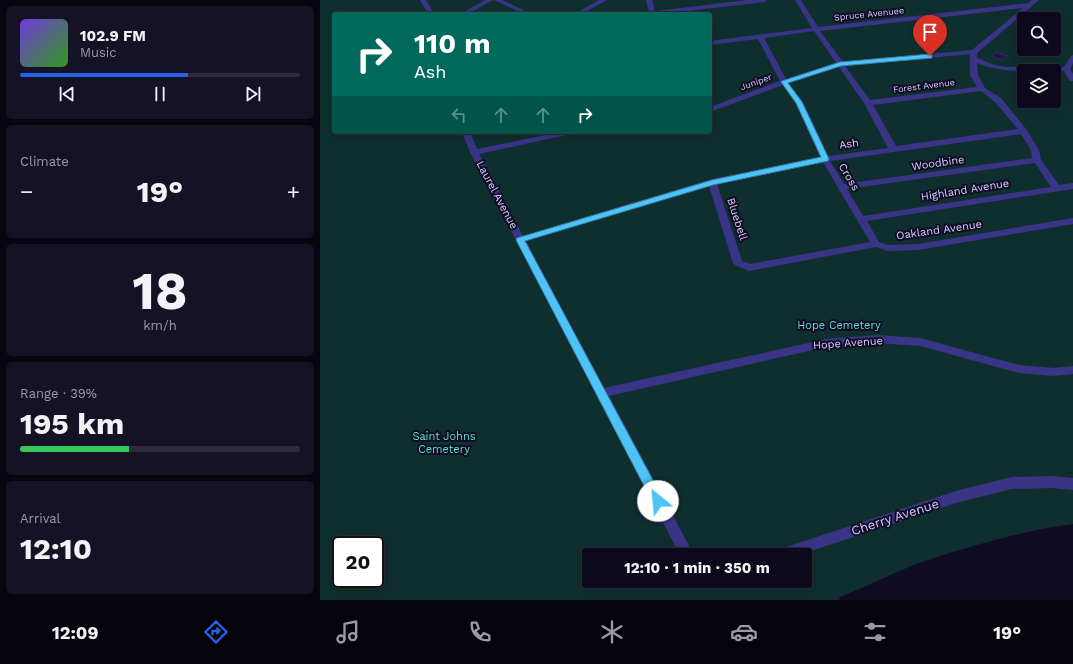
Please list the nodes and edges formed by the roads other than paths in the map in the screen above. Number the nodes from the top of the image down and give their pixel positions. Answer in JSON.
{"nodes":[{"id":1,"x":423,"y":0,"type":"edge"},
{"id":2,"x":490,"y":0,"type":"edge"},
{"id":3,"x":497,"y":0,"type":"edge"},
{"id":4,"x":604,"y":0,"type":"edge"},
{"id":5,"x":649,"y":0,"type":"edge"},
{"id":6,"x":764,"y":0,"type":"edge"},
{"id":7,"x":798,"y":0,"type":"edge"},
{"id":8,"x":1033,"y":3,"type":"edge"},
{"id":9,"x":430,"y":12,"type":"edge"},
{"id":10,"x":467,"y":12,"type":"edge"},
{"id":11,"x":524,"y":12,"type":"edge"},
{"id":12,"x":582,"y":12,"type":"edge"},
{"id":13,"x":651,"y":12,"type":"edge"},
{"id":14,"x":667,"y":12,"type":"edge"},
{"id":15,"x":816,"y":28,"type":"junction"},
{"id":16,"x":760,"y":37,"type":"junction"},
{"id":17,"x":712,"y":43,"type":"edge"},
{"id":18,"x":974,"y":56,"type":"junction"},
{"id":19,"x":1073,"y":57,"type":"edge"},
{"id":20,"x":840,"y":64,"type":"junction"},
{"id":21,"x":1066,"y":69,"type":"junction"},
{"id":22,"x":1073,"y":79,"type":"edge"},
{"id":23,"x":784,"y":82,"type":"junction"},
{"id":24,"x":982,"y":89,"type":"junction"},
{"id":25,"x":868,"y":103,"type":"junction"},
{"id":26,"x":712,"y":109,"type":"edge"},
{"id":27,"x":1023,"y":131,"type":"junction"},
{"id":28,"x":467,"y":134,"type":"edge"},
{"id":29,"x":562,"y":134,"type":"edge"},
{"id":30,"x":893,"y":149,"type":"junction"},
{"id":31,"x":474,"y":152,"type":"junction"},
{"id":32,"x":825,"y":159,"type":"junction"},
{"id":33,"x":1037,"y":160,"type":"junction"},
{"id":34,"x":712,"y":182,"type":"junction"},
{"id":35,"x":1073,"y":186,"type":"edge"},
{"id":36,"x":843,"y":187,"type":"junction"},
{"id":37,"x":1056,"y":188,"type":"junction"},
{"id":38,"x":861,"y":219,"type":"junction"},
{"id":39,"x":1073,"y":221,"type":"edge"},
{"id":40,"x":520,"y":240,"type":"junction"},
{"id":41,"x":876,"y":244,"type":"junction"},
{"id":42,"x":738,"y":263,"type":"joint"},
{"id":43,"x":1073,"y":370,"type":"edge"},
{"id":44,"x":602,"y":393,"type":"junction"},
{"id":45,"x":1073,"y":484,"type":"edge"},
{"id":46,"x":683,"y":548,"type":"edge"},
{"id":47,"x":801,"y":548,"type":"edge"}],
"edges":[{"from":1,"to":9,"type":"lane"},
{"from":2,"to":10,"type":"lane"},
{"from":3,"to":11,"type":"lane"},
{"from":4,"to":12,"type":"lane"},
{"from":5,"to":13,"type":"lane"},
{"from":6,"to":14,"type":"lane"},
{"from":7,"to":15,"type":"lane"},
{"from":8,"to":15,"type":"lane","name":"Spruce Avenuee"},
{"from":8,"to":18,"type":"lane"},
{"from":15,"to":16,"type":"lane","name":"Spruce Avenuee"},
{"from":15,"to":20,"type":"lane"},
{"from":16,"to":17,"type":"lane","name":"Spruce Avenuee"},
{"from":16,"to":23,"type":"lane","name":"Cross"},
{"from":18,"to":20,"type":"lane","name":"Juniper"},
{"from":18,"to":21,"type":"lane","name":"Juniper"},
{"from":18,"to":24,"type":"lane"},
{"from":19,"to":21,"type":"lane"},
{"from":20,"to":23,"type":"lane","name":"Juniper"},
{"from":20,"to":25,"type":"lane"},
{"from":21,"to":22,"type":"lane"},
{"from":23,"to":26,"type":"lane","name":"Juniper"},
{"from":23,"to":32,"type":"lane","name":"Cross"},
{"from":24,"to":25,"type":"lane","name":"Forest Avenue"},
{"from":24,"to":27,"type":"lane"},
{"from":25,"to":30,"type":"lane"},
{"from":27,"to":30,"type":"lane","name":"Ash"},
{"from":27,"to":33,"type":"lane"},
{"from":28,"to":31,"type":"lane","name":"Laurel Avenue"},
{"from":29,"to":31,"type":"lane"},
{"from":30,"to":32,"type":"lane","name":"Ash"},
{"from":31,"to":40,"type":"lane","name":"Laurel Avenue"},
{"from":32,"to":34,"type":"lane","name":"Ash"},
{"from":32,"to":36,"type":"lane","name":"Cross"},
{"from":33,"to":36,"type":"lane","name":"Woodbine"},
{"from":33,"to":37,"type":"lane"},
{"from":34,"to":40,"type":"lane","name":"Ash"},
{"from":34,"to":42,"type":"lane","name":"Bluebell"},
{"from":35,"to":37,"type":"lane","name":"Highland Avenue"},
{"from":36,"to":38,"type":"lane","name":"Cross"},
{"from":37,"to":38,"type":"lane","name":"Highland Avenue"},
{"from":38,"to":41,"type":"lane","name":"Cross"},
{"from":39,"to":41,"type":"lane","name":"Oakland Avenue"},
{"from":40,"to":44,"type":"lane","name":"Laurel Avenue"},
{"from":41,"to":42,"type":"lane","name":"Oakland Avenue"},
{"from":43,"to":44,"type":"lane","name":"Hope Avenue"},
{"from":44,"to":46,"type":"lane","name":"Laurel Avenue"},
{"from":45,"to":47,"type":"lane","name":"Cherry Avenue"}]}
